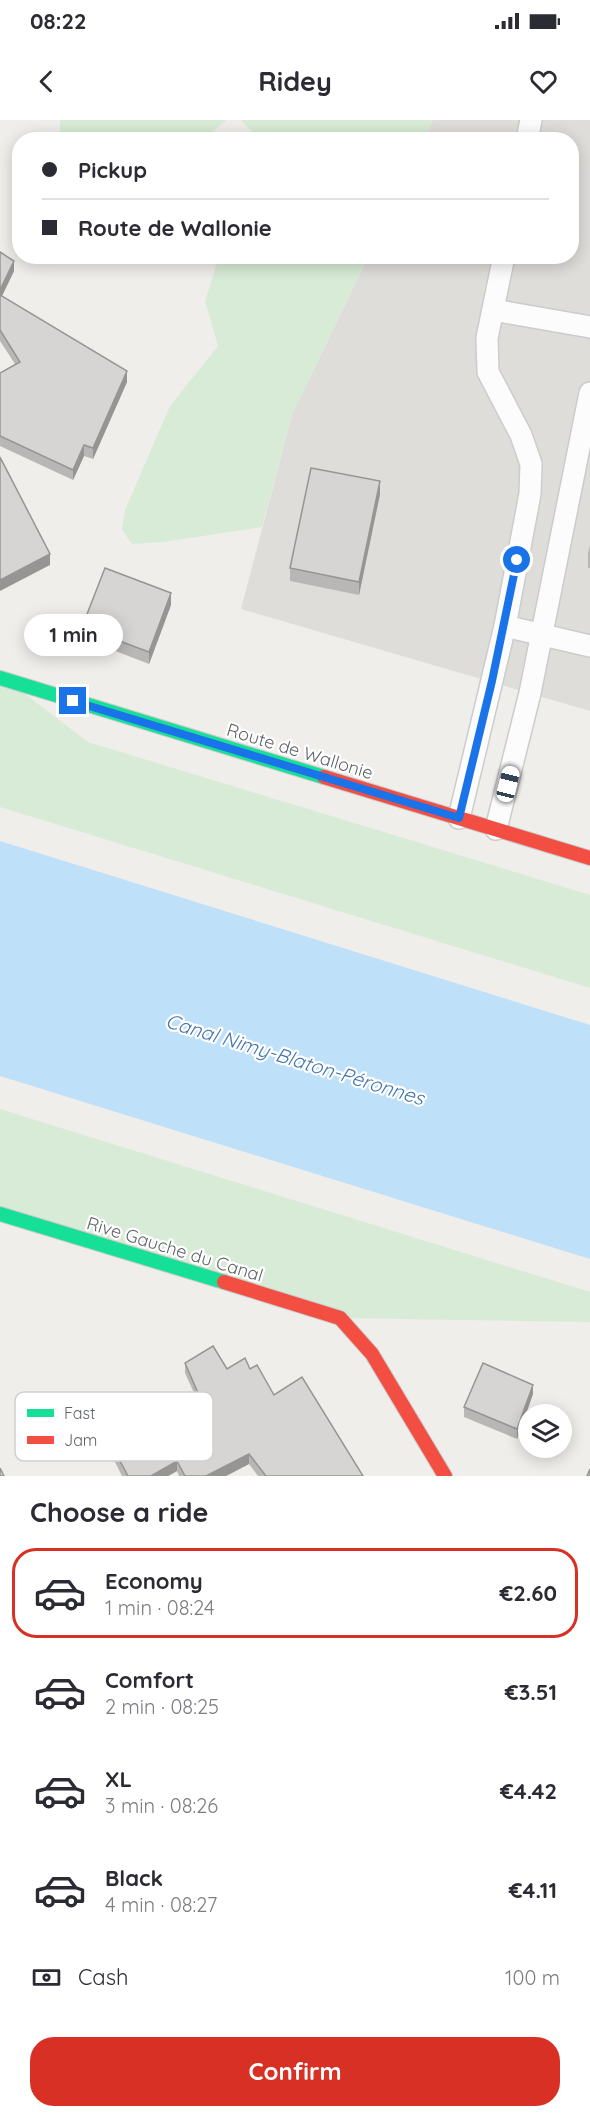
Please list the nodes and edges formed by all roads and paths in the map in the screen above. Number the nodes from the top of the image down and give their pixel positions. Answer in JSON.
{"nodes":[{"id":1,"x":502,"y":264,"type":"edge"},
{"id":2,"x":493,"y":310,"type":"junction"},
{"id":3,"x":590,"y":327,"type":"edge"},
{"id":4,"x":590,"y":393,"type":"edge"},
{"id":5,"x":505,"y":626,"type":"junction"},
{"id":6,"x":540,"y":634,"type":"junction"},
{"id":7,"x":590,"y":646,"type":"edge"},
{"id":8,"x":0,"y":678,"type":"edge"},
{"id":9,"x":459,"y":818,"type":"junction"},
{"id":10,"x":496,"y":829,"type":"junction"},
{"id":11,"x":590,"y":858,"type":"edge"},
{"id":12,"x":0,"y":1214,"type":"edge"},
{"id":13,"x":446,"y":1476,"type":"edge"}],
"edges":[{"from":1,"to":2,"type":"lane"},
{"from":2,"to":3,"type":"lane"},
{"from":2,"to":5,"type":"lane"},
{"from":4,"to":6,"type":"lane"},
{"from":5,"to":6,"type":"lane"},
{"from":5,"to":9,"type":"lane"},
{"from":6,"to":7,"type":"lane"},
{"from":6,"to":10,"type":"lane"},
{"from":8,"to":9,"type":"main road","name":"Route de Wallonie"},
{"from":9,"to":10,"type":"main road","name":"Route de Wallonie"},
{"from":10,"to":11,"type":"main road","name":"Route de Wallonie"},
{"from":12,"to":13,"type":"main road","name":"Rive Gauche du Canal"}]}
